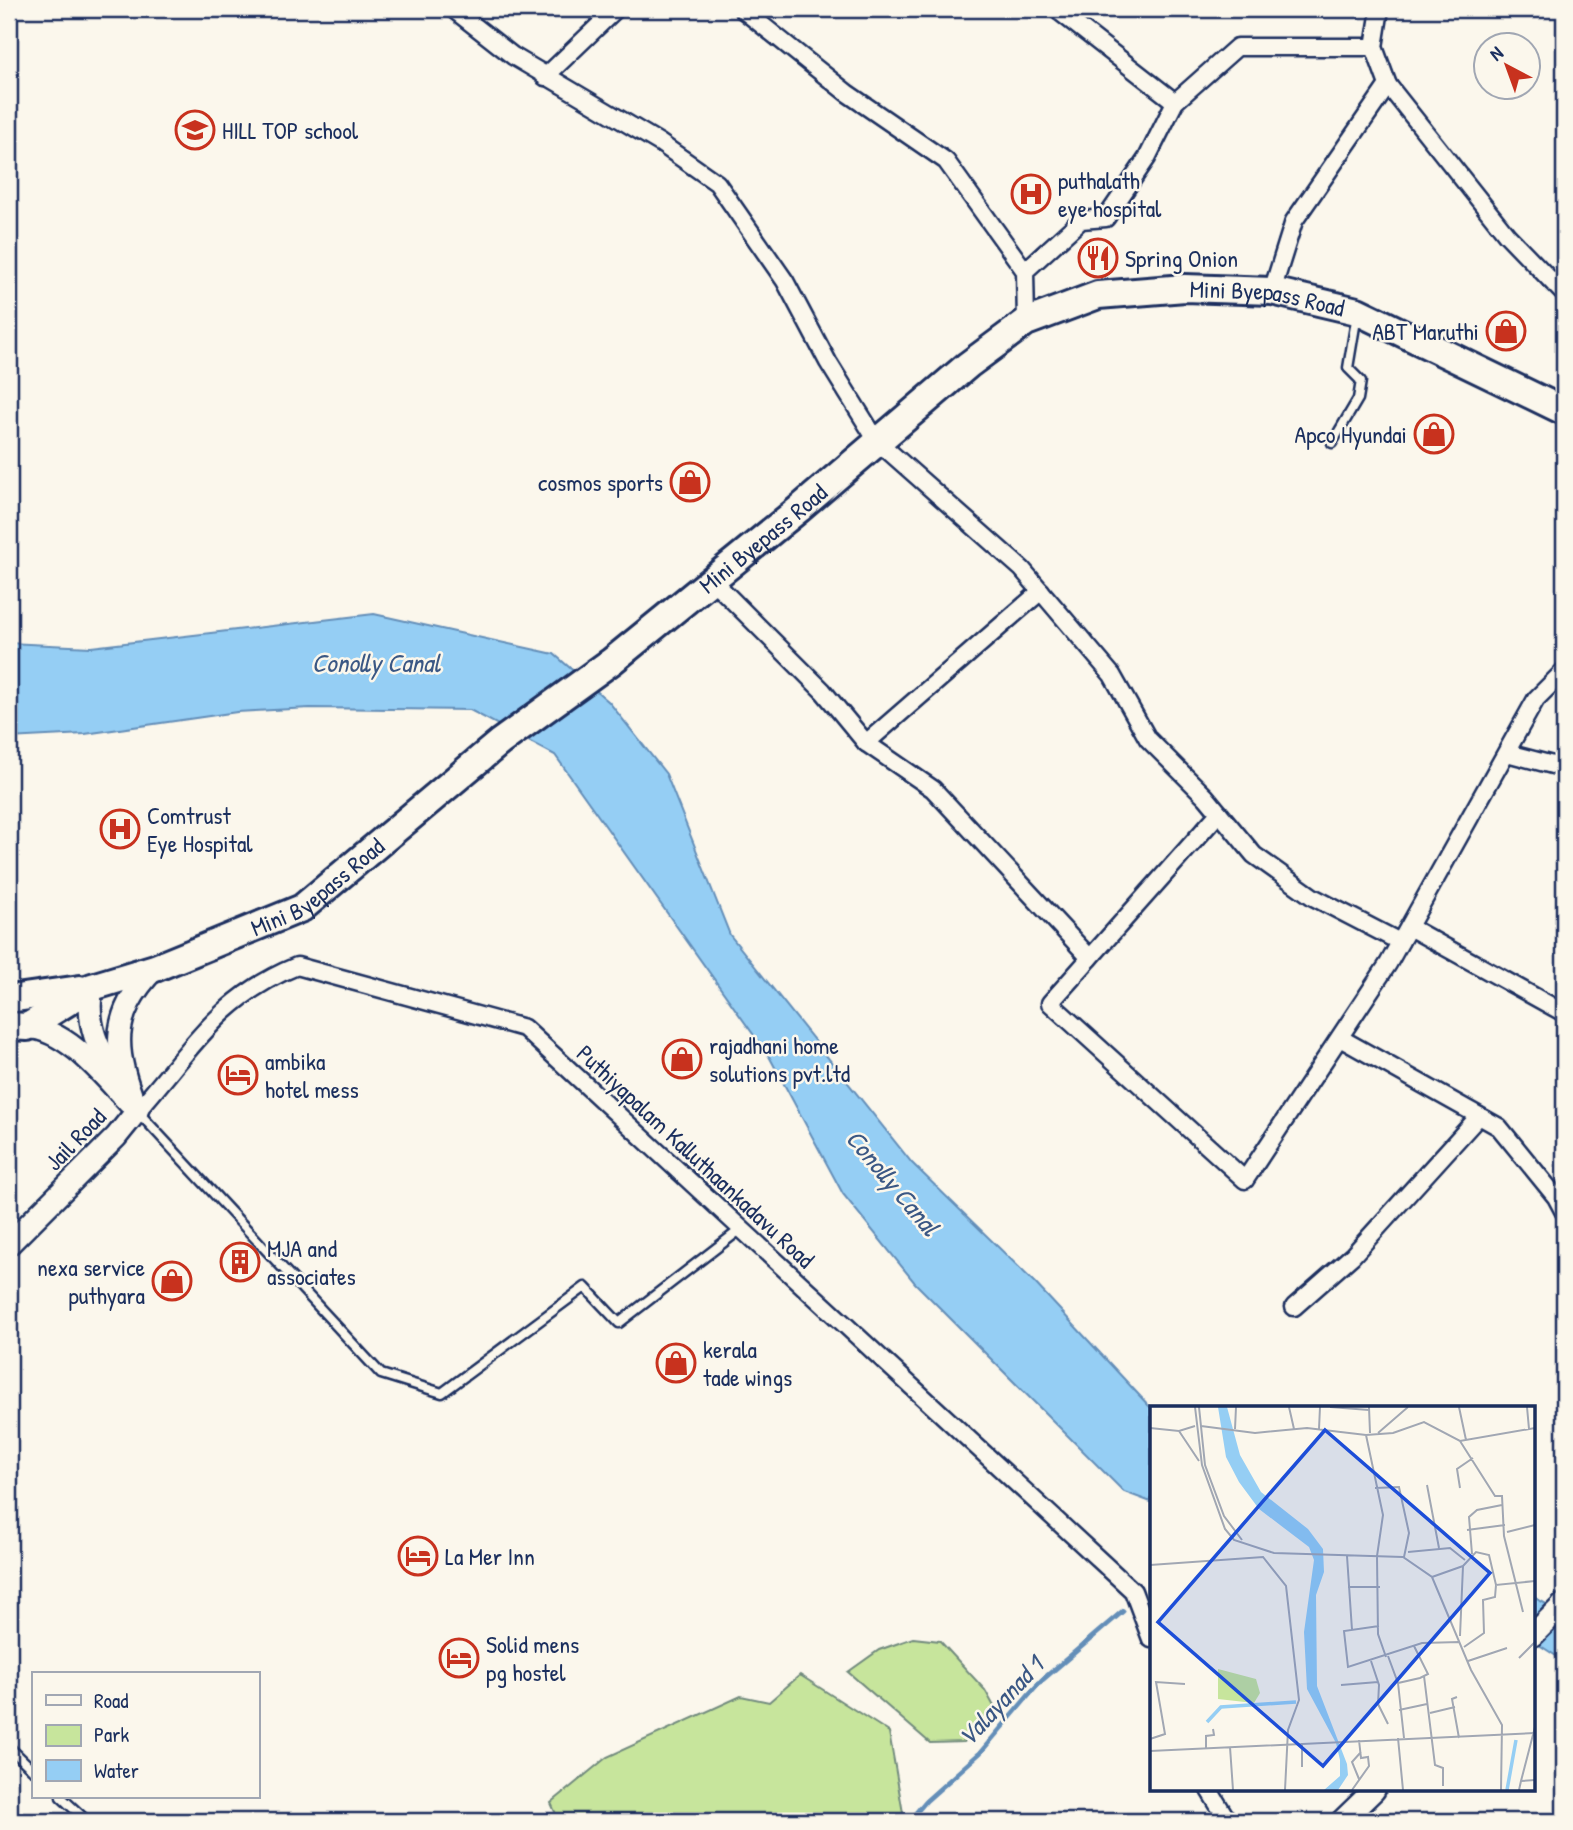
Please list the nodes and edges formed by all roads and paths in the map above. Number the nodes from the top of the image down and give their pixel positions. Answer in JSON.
{"nodes":[{"id":1,"x":453,"y":9,"type":"edge"},
{"id":2,"x":616,"y":9,"type":"edge"},
{"id":3,"x":741,"y":9,"type":"edge"},
{"id":4,"x":1056,"y":9,"type":"edge"},
{"id":5,"x":1380,"y":9,"type":"edge"},
{"id":6,"x":1374,"y":47,"type":"junction"},
{"id":7,"x":545,"y":77,"type":"junction"},
{"id":8,"x":1388,"y":85,"type":"junction"},
{"id":9,"x":1175,"y":102,"type":"junction"},
{"id":10,"x":1025,"y":271,"type":"junction"},
{"id":11,"x":1272,"y":291,"type":"junction"},
{"id":12,"x":1564,"y":294,"type":"edge"},
{"id":13,"x":1357,"y":311,"type":"junction"},
{"id":14,"x":1026,"y":322,"type":"junction"},
{"id":15,"x":1564,"y":411,"type":"edge"},
{"id":16,"x":877,"y":441,"type":"junction"},
{"id":17,"x":1332,"y":443,"type":"dead end"},
{"id":18,"x":712,"y":580,"type":"junction"},
{"id":19,"x":1041,"y":592,"type":"junction"},
{"id":20,"x":1564,"y":671,"type":"edge"},
{"id":21,"x":866,"y":743,"type":"junction"},
{"id":22,"x":1507,"y":753,"type":"junction"},
{"id":23,"x":1564,"y":768,"type":"edge"},
{"id":24,"x":1219,"y":813,"type":"junction"},
{"id":25,"x":1409,"y":927,"type":"junction"},
{"id":26,"x":1400,"y":942,"type":"junction"},
{"id":27,"x":1090,"y":958,"type":"junction"},
{"id":28,"x":155,"y":968,"type":"junction"},
{"id":29,"x":92,"y":987,"type":"junction"},
{"id":30,"x":9,"y":999,"type":"edge"},
{"id":31,"x":1564,"y":1013,"type":"edge"},
{"id":32,"x":18,"y":1027,"type":"edge"},
{"id":33,"x":1339,"y":1038,"type":"junction"},
{"id":34,"x":137,"y":1111,"type":"junction"},
{"id":35,"x":1479,"y":1116,"type":"junction"},
{"id":36,"x":1560,"y":1194,"type":"edge"},
{"id":37,"x":1564,"y":1212,"type":"edge"},
{"id":38,"x":741,"y":1229,"type":"junction"},
{"id":39,"x":9,"y":1244,"type":"edge"},
{"id":40,"x":1294,"y":1307,"type":"dead end"},
{"id":41,"x":1564,"y":1604,"type":"edge"},
{"id":42,"x":1534,"y":1634,"type":"edge"},
{"id":43,"x":1150,"y":1636,"type":"edge"},
{"id":44,"x":9,"y":1747,"type":"edge"},
{"id":45,"x":32,"y":1769,"type":"edge"},
{"id":46,"x":1210,"y":1792,"type":"edge"},
{"id":47,"x":1372,"y":1792,"type":"edge"},
{"id":48,"x":62,"y":1798,"type":"edge"},
{"id":49,"x":1352,"y":1818,"type":"edge"},
{"id":50,"x":87,"y":1821,"type":"edge"},
{"id":51,"x":1228,"y":1821,"type":"edge"}],
"edges":[{"from":1,"to":7,"type":"street"},
{"from":2,"to":7,"type":"street"},
{"from":3,"to":10,"type":"street"},
{"from":4,"to":9,"type":"street"},
{"from":5,"to":6,"type":"street"},
{"from":6,"to":8,"type":"street"},
{"from":6,"to":9,"type":"street"},
{"from":7,"to":16,"type":"street"},
{"from":8,"to":11,"type":"street"},
{"from":8,"to":12,"type":"street"},
{"from":9,"to":10,"type":"street"},
{"from":10,"to":14,"type":"street"},
{"from":11,"to":13,"type":"main road","name":"Mini Byepass Road"},
{"from":11,"to":14,"type":"main road","name":"Mini Byepass Road"},
{"from":13,"to":15,"type":"main road","name":"Mini Byepass Road"},
{"from":13,"to":17,"type":"lane"},
{"from":14,"to":16,"type":"main road","name":"Mini Byepass Road"},
{"from":16,"to":18,"type":"main road","name":"Mini Byepass Road"},
{"from":16,"to":19,"type":"street"},
{"from":18,"to":21,"type":"street"},
{"from":18,"to":28,"type":"main road","name":"Mini Byepass Road"},
{"from":19,"to":21,"type":"street"},
{"from":19,"to":24,"type":"street"},
{"from":20,"to":22,"type":"street"},
{"from":21,"to":27,"type":"street"},
{"from":22,"to":23,"type":"street"},
{"from":22,"to":25,"type":"street"},
{"from":24,"to":26,"type":"street"},
{"from":24,"to":27,"type":"street"},
{"from":25,"to":26,"type":"street"},
{"from":25,"to":31,"type":"street"},
{"from":26,"to":33,"type":"street"},
{"from":27,"to":33,"type":"street"},
{"from":28,"to":29,"type":"main road","name":"Mini Byepass Road"},
{"from":28,"to":34,"type":"street"},
{"from":29,"to":30,"type":"main road"},
{"from":29,"to":32,"type":"main road","name":"Mini Byepass Road"},
{"from":29,"to":34,"type":"street"},
{"from":32,"to":34,"type":"street","name":"Jail Road"},
{"from":33,"to":35,"type":"street"},
{"from":34,"to":38,"type":"street","name":"Puthiyapalam Kalluthaankadavu Road"},
{"from":34,"to":38,"type":"lane"},
{"from":34,"to":39,"type":"street","name":"Jail Road"},
{"from":35,"to":36,"type":"street"},
{"from":35,"to":40,"type":"street"},
{"from":36,"to":37,"type":"street"},
{"from":38,"to":43,"type":"street","name":"Puthiyapalam Kalluthaankadavu Road"},
{"from":41,"to":42,"type":"street"},
{"from":44,"to":45,"type":"lane"},
{"from":46,"to":51,"type":"street"},
{"from":47,"to":49,"type":"street"},
{"from":48,"to":50,"type":"lane"}]}
